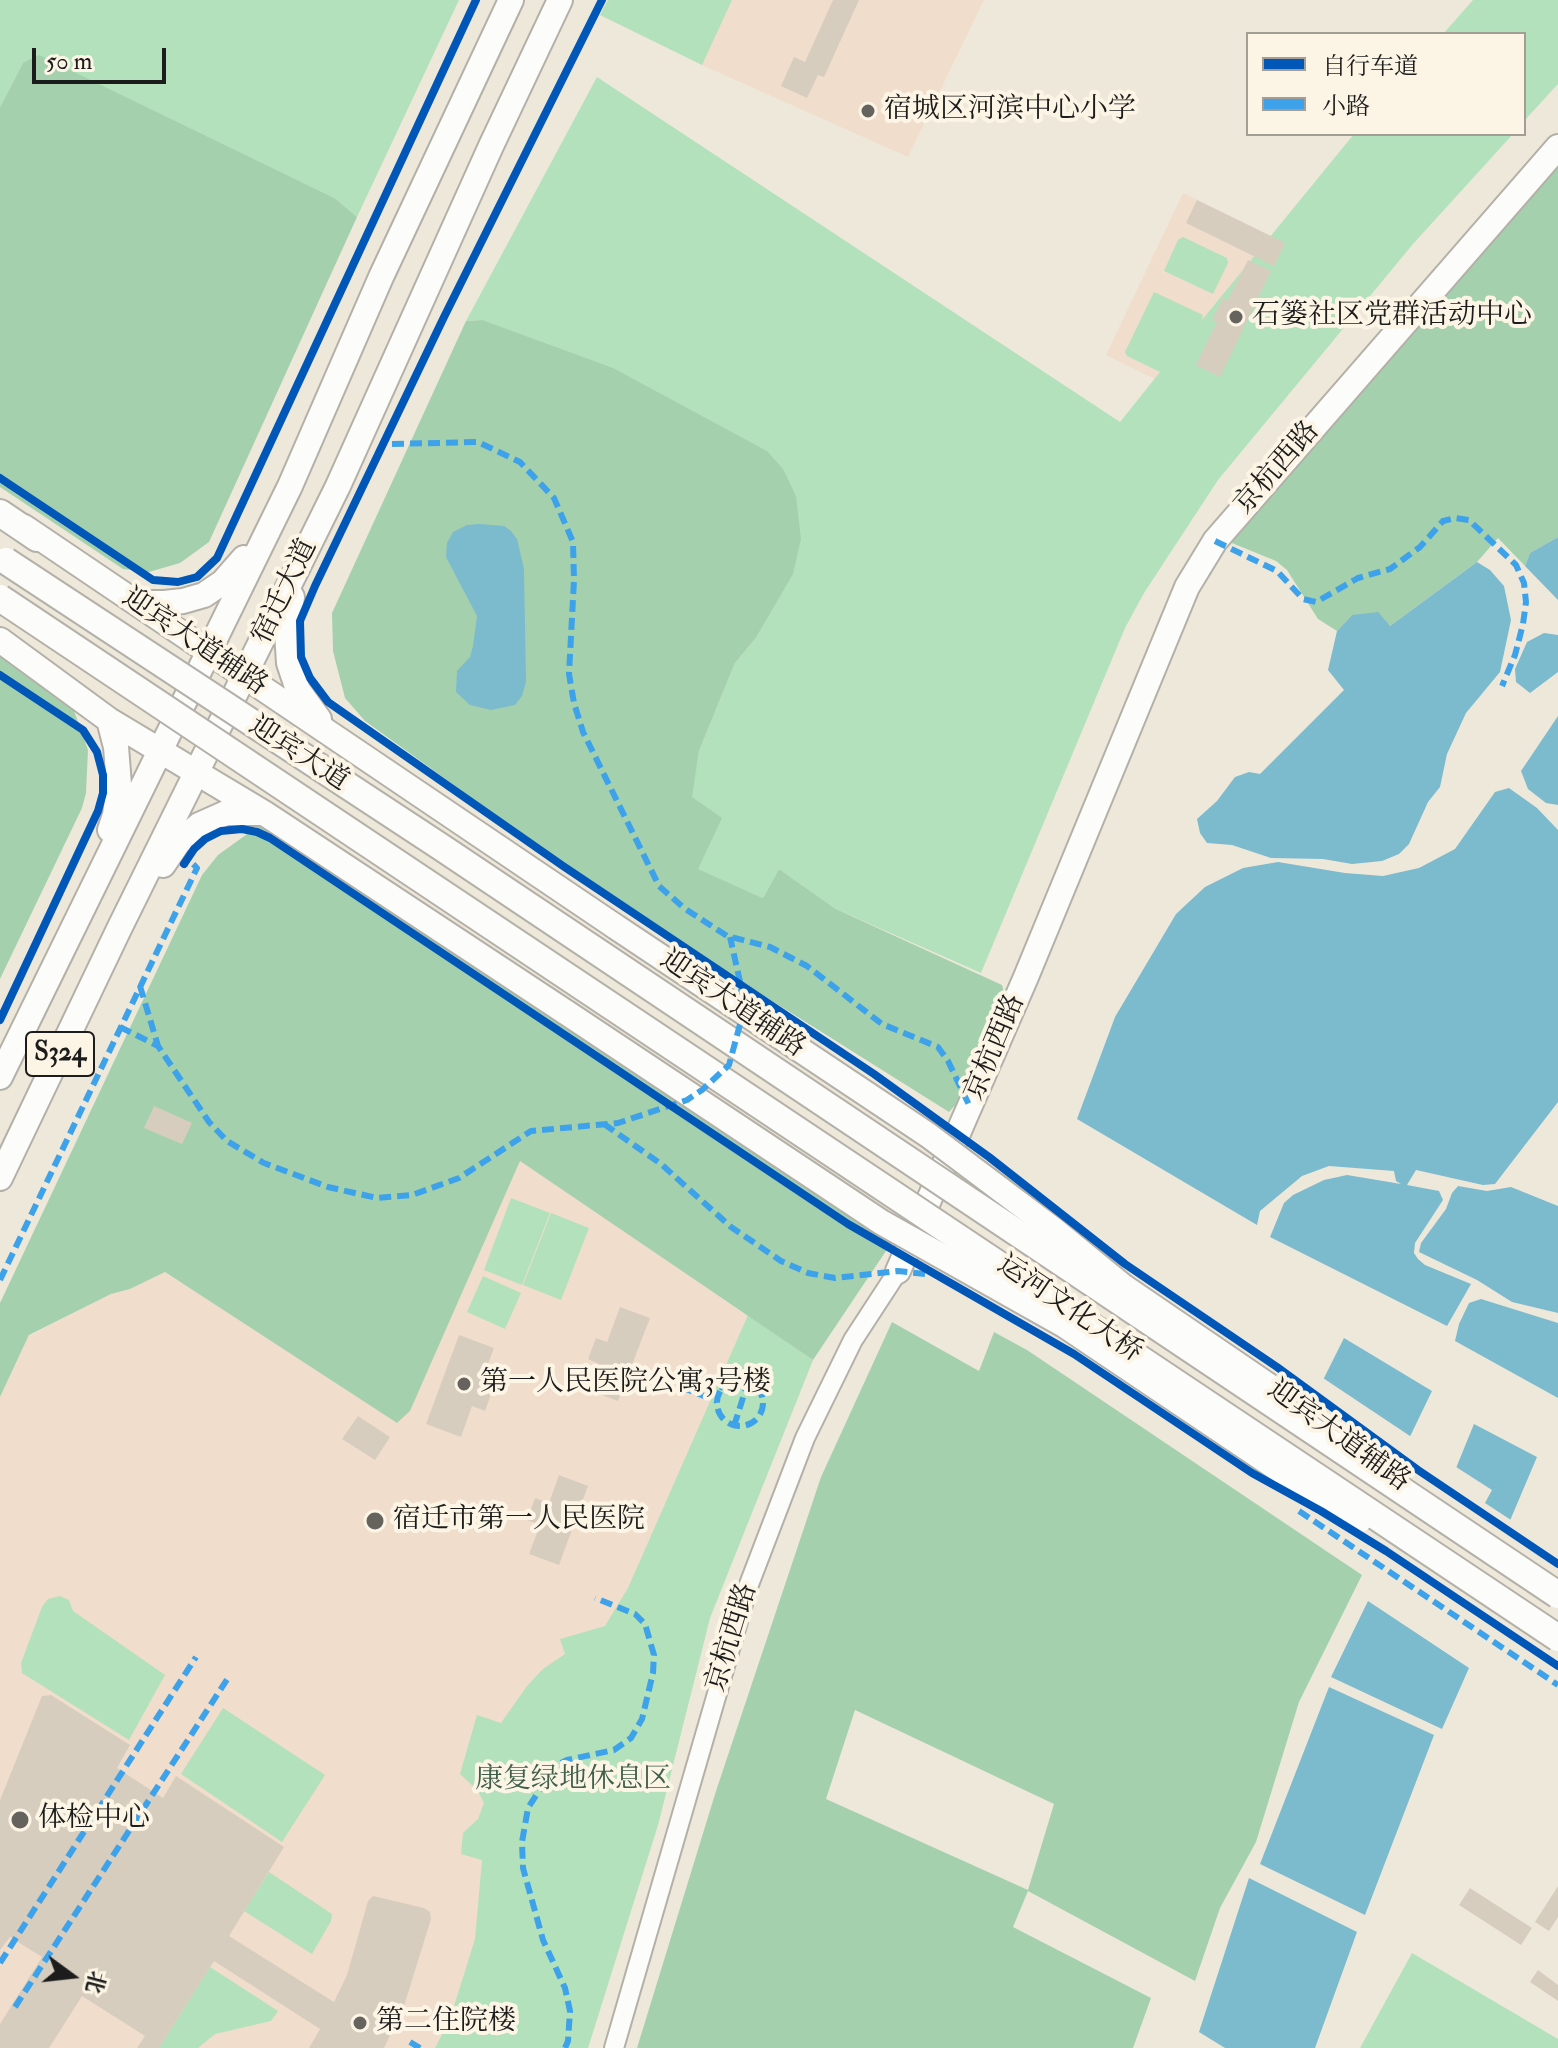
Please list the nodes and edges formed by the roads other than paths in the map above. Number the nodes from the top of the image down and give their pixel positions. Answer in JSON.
{"nodes":[{"id":1,"x":511,"y":0,"type":"edge"},
{"id":2,"x":560,"y":0,"type":"edge"},
{"id":3,"x":1558,"y":147,"type":"edge"},
{"id":4,"x":0,"y":510,"type":"edge"},
{"id":5,"x":274,"y":517,"type":"junction"},
{"id":6,"x":37,"y":538,"type":"joint"},
{"id":7,"x":307,"y":549,"type":"junction"},
{"id":8,"x":0,"y":557,"type":"edge"},
{"id":9,"x":124,"y":596,"type":"junction"},
{"id":10,"x":0,"y":598,"type":"edge"},
{"id":11,"x":0,"y":640,"type":"edge"},
{"id":12,"x":208,"y":652,"type":"junction"},
{"id":13,"x":244,"y":677,"type":"junction"},
{"id":14,"x":109,"y":720,"type":"junction"},
{"id":15,"x":336,"y":739,"type":"junction"},
{"id":16,"x":159,"y":750,"type":"junction"},
{"id":17,"x":196,"y":772,"type":"junction"},
{"id":18,"x":264,"y":813,"type":"junction"},
{"id":19,"x":80,"y":911,"type":"junction"},
{"id":20,"x":119,"y":929,"type":"junction"},
{"id":21,"x":597,"y":953,"type":"joint"},
{"id":22,"x":579,"y":984,"type":"joint"},
{"id":23,"x":0,"y":1077,"type":"edge"},
{"id":24,"x":0,"y":1178,"type":"edge"},
{"id":25,"x":898,"y":1271,"type":"joint"},
{"id":26,"x":1450,"y":1522,"type":"junction"},
{"id":27,"x":1436,"y":1557,"type":"junction"},
{"id":28,"x":1558,"y":1595,"type":"edge"},
{"id":29,"x":1558,"y":1638,"type":"edge"},
{"id":30,"x":614,"y":2048,"type":"edge"}],
"edges":[{"from":1,"to":5,"type":"main road","name":"宿迁大道","number":"S324"},
{"from":2,"to":7,"type":"main road","name":"宿迁大道","number":"S324"},
{"from":3,"to":25,"type":"main road","name":"京杭西路"},
{"from":4,"to":6,"type":"highway"},
{"from":5,"to":9,"type":"main road"},
{"from":5,"to":12,"type":"main road","name":"宿迁大道","number":"S324"},
{"from":6,"to":9,"type":"main road","name":"迎宾大道辅路"},
{"from":7,"to":13,"type":"main road","name":"宿迁大道","number":"S324"},
{"from":7,"to":15,"type":"main road"},
{"from":8,"to":21,"type":"highway","name":"迎宾大道","bridge":true},
{"from":9,"to":12,"type":"main road","name":"迎宾大道辅路"},
{"from":10,"to":22,"type":"highway","name":"迎宾大道","bridge":true},
{"from":11,"to":14,"type":"main road","name":"迎宾大道辅路"},
{"from":12,"to":13,"type":"main road","name":"迎宾大道辅路"},
{"from":12,"to":16,"type":"main road","name":"宿迁大道","number":"S324"},
{"from":13,"to":15,"type":"main road","name":"迎宾大道辅路"},
{"from":13,"to":17,"type":"main road","name":"宿迁大道","number":"S324"},
{"from":14,"to":16,"type":"main road","name":"迎宾大道辅路"},
{"from":14,"to":19,"type":"main road"},
{"from":15,"to":26,"type":"main road","name":"迎宾大道辅路","bridge":true},
{"from":16,"to":17,"type":"main road","name":"迎宾大道辅路"},
{"from":16,"to":19,"type":"main road","name":"宿迁大道","number":"S324"},
{"from":17,"to":18,"type":"main road","name":"迎宾大道辅路"},
{"from":17,"to":20,"type":"main road","name":"宿迁大道","number":"S324"},
{"from":18,"to":20,"type":"main road"},
{"from":18,"to":27,"type":"main road","name":"迎宾大道辅路","bridge":true},
{"from":19,"to":23,"type":"main road","name":"宿迁大道","number":"S324"},
{"from":20,"to":24,"type":"main road","name":"宿迁大道","number":"S324"},
{"from":21,"to":26,"type":"highway","name":"运河文化大桥","bridge":true},
{"from":22,"to":27,"type":"highway","name":"运河文化大桥","bridge":true},
{"from":25,"to":30,"type":"street","name":"京杭西路"},
{"from":26,"to":28,"type":"highway","name":"运河文化大桥","bridge":true},
{"from":27,"to":29,"type":"highway","name":"运河文化大桥","bridge":true}]}
